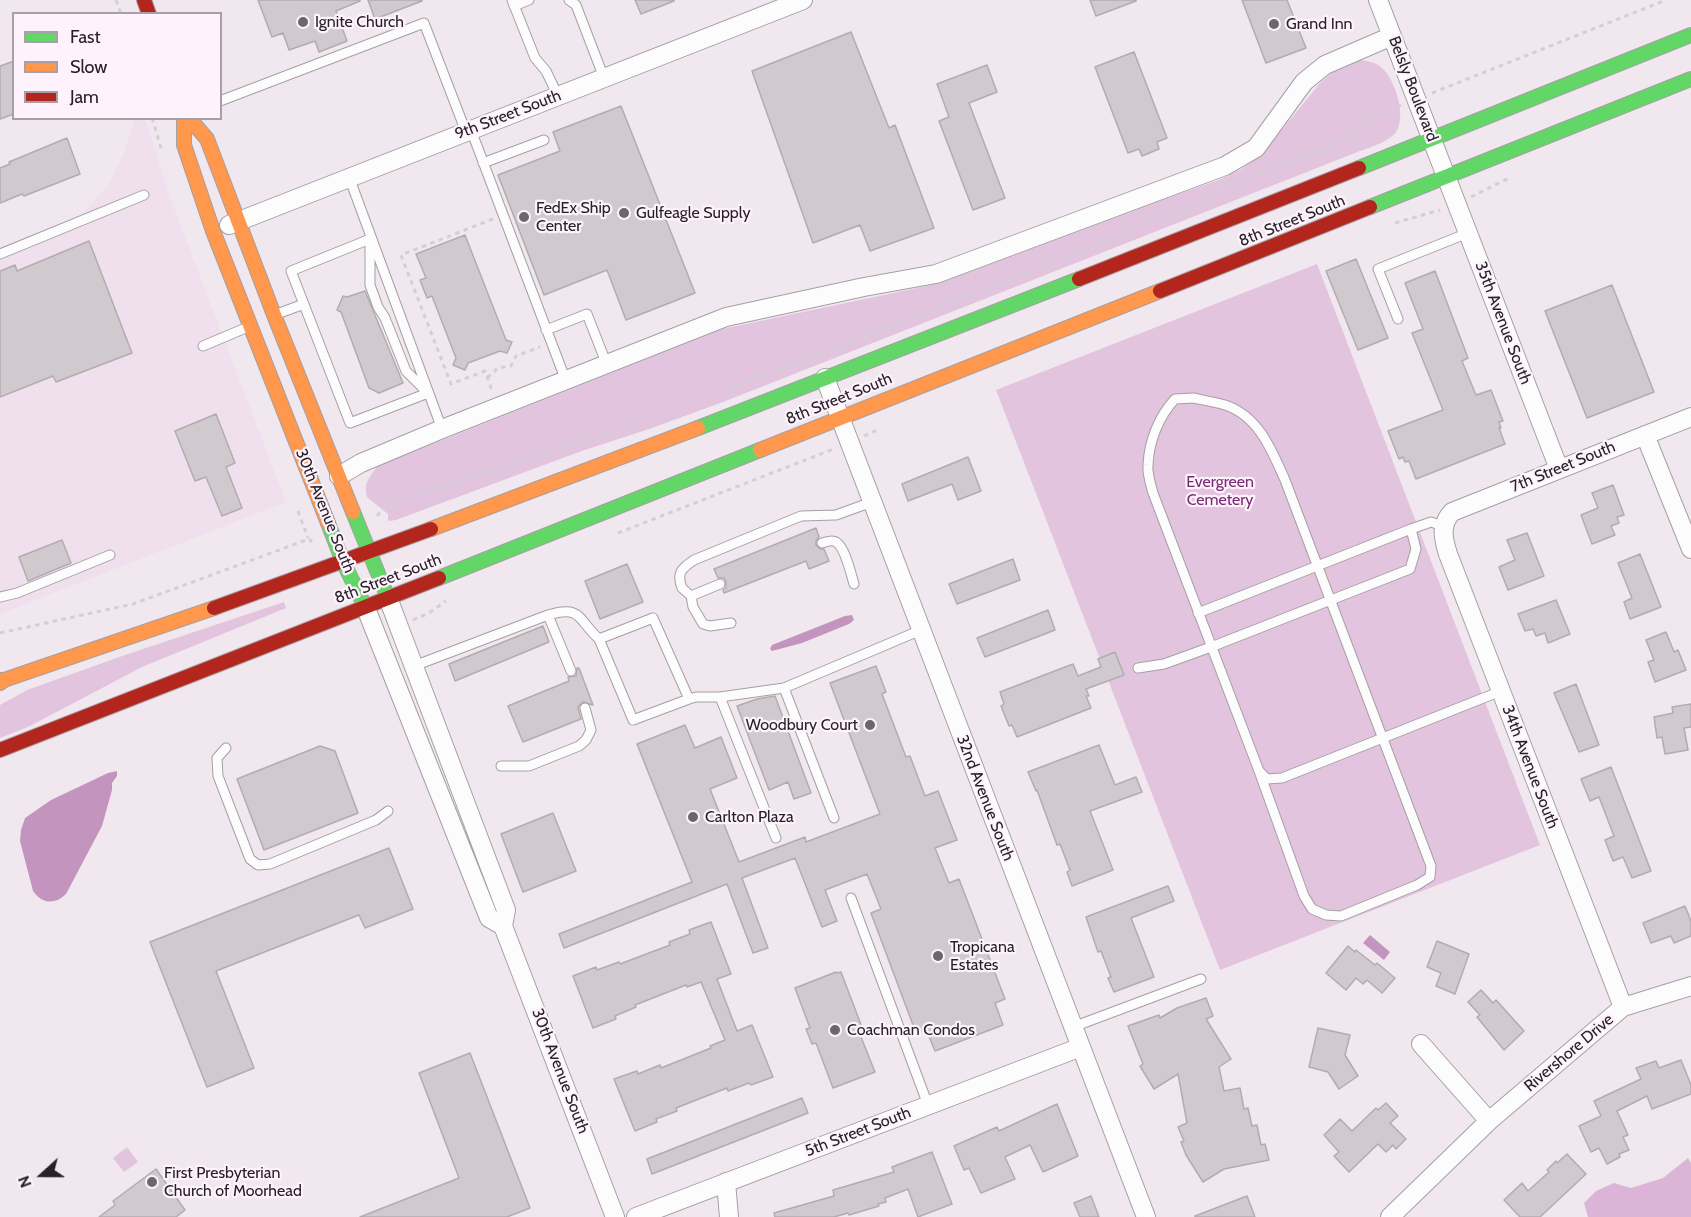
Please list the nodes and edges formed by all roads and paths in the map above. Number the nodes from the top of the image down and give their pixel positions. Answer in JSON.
{"nodes":[{"id":1,"x":529,"y":0,"type":"edge"},
{"id":2,"x":569,"y":0,"type":"edge"},
{"id":3,"x":803,"y":0,"type":"edge"},
{"id":4,"x":1378,"y":0,"type":"edge"},
{"id":5,"x":1665,"y":0,"type":"edge"},
{"id":6,"x":513,"y":3,"type":"edge"},
{"id":7,"x":770,"y":6,"type":"edge"},
{"id":8,"x":1691,"y":35,"type":"edge"},
{"id":9,"x":1392,"y":36,"type":"junction"},
{"id":10,"x":604,"y":78,"type":"junction"},
{"id":11,"x":1691,"y":79,"type":"edge"},
{"id":12,"x":1441,"y":89,"type":"dead end"},
{"id":13,"x":558,"y":96,"type":"junction"},
{"id":14,"x":222,"y":100,"type":"edge"},
{"id":15,"x":1404,"y":104,"type":"dead end"},
{"id":16,"x":187,"y":120,"type":"edge"},
{"id":17,"x":189,"y":120,"type":"edge"},
{"id":18,"x":468,"y":131,"type":"junction"},
{"id":19,"x":1433,"y":139,"type":"junction"},
{"id":20,"x":544,"y":140,"type":"dead end"},
{"id":21,"x":483,"y":163,"type":"junction"},
{"id":22,"x":349,"y":177,"type":"junction"},
{"id":23,"x":1447,"y":178,"type":"junction"},
{"id":24,"x":144,"y":195,"type":"dead end"},
{"id":25,"x":503,"y":215,"type":"junction"},
{"id":26,"x":238,"y":221,"type":"junction"},
{"id":27,"x":213,"y":231,"type":"junction"},
{"id":28,"x":1468,"y":233,"type":"junction"},
{"id":29,"x":370,"y":239,"type":"junction"},
{"id":30,"x":0,"y":254,"type":"edge"},
{"id":31,"x":304,"y":304,"type":"junction"},
{"id":32,"x":1398,"y":319,"type":"dead end"},
{"id":33,"x":262,"y":321,"type":"junction"},
{"id":34,"x":546,"y":330,"type":"junction"},
{"id":35,"x":551,"y":343,"type":"junction"},
{"id":36,"x":203,"y":346,"type":"dead end"},
{"id":37,"x":607,"y":365,"type":"junction"},
{"id":38,"x":487,"y":377,"type":"junction"},
{"id":39,"x":825,"y":378,"type":"junction"},
{"id":40,"x":566,"y":381,"type":"junction"},
{"id":41,"x":428,"y":393,"type":"junction"},
{"id":42,"x":720,"y":393,"type":"dead end"},
{"id":43,"x":499,"y":407,"type":"junction"},
{"id":44,"x":839,"y":417,"type":"junction"},
{"id":45,"x":1691,"y":417,"type":"edge"},
{"id":46,"x":641,"y":423,"type":"dead end"},
{"id":47,"x":442,"y":429,"type":"junction"},
{"id":48,"x":1646,"y":435,"type":"junction"},
{"id":49,"x":1559,"y":469,"type":"junction"},
{"id":50,"x":339,"y":476,"type":"junction"},
{"id":51,"x":872,"y":502,"type":"junction"},
{"id":52,"x":376,"y":518,"type":"dead end"},
{"id":53,"x":1443,"y":526,"type":"junction"},
{"id":54,"x":1411,"y":529,"type":"junction"},
{"id":55,"x":822,"y":543,"type":"dead end"},
{"id":56,"x":315,"y":544,"type":"dead end"},
{"id":57,"x":1691,"y":549,"type":"edge"},
{"id":58,"x":370,"y":551,"type":"junction"},
{"id":59,"x":110,"y":555,"type":"dead end"},
{"id":60,"x":343,"y":562,"type":"junction"},
{"id":61,"x":1317,"y":566,"type":"junction"},
{"id":62,"x":720,"y":584,"type":"dead end"},
{"id":63,"x":855,"y":584,"type":"dead end"},
{"id":64,"x":692,"y":596,"type":"junction"},
{"id":65,"x":0,"y":597,"type":"edge"},
{"id":66,"x":388,"y":598,"type":"junction"},
{"id":67,"x":1330,"y":600,"type":"junction"},
{"id":68,"x":365,"y":606,"type":"junction"},
{"id":69,"x":1198,"y":613,"type":"junction"},
{"id":70,"x":548,"y":615,"type":"junction"},
{"id":71,"x":731,"y":623,"type":"dead end"},
{"id":72,"x":921,"y":630,"type":"junction"},
{"id":73,"x":0,"y":633,"type":"edge"},
{"id":74,"x":599,"y":639,"type":"junction"},
{"id":75,"x":1212,"y":647,"type":"junction"},
{"id":76,"x":414,"y":666,"type":"junction"},
{"id":77,"x":1138,"y":668,"type":"dead end"},
{"id":78,"x":571,"y":671,"type":"dead end"},
{"id":79,"x":1,"y":681,"type":"edge"},
{"id":80,"x":784,"y":688,"type":"junction"},
{"id":81,"x":1501,"y":691,"type":"junction"},
{"id":82,"x":720,"y":697,"type":"junction"},
{"id":83,"x":689,"y":699,"type":"junction"},
{"id":84,"x":585,"y":708,"type":"dead end"},
{"id":85,"x":1382,"y":738,"type":"junction"},
{"id":86,"x":226,"y":748,"type":"dead end"},
{"id":87,"x":0,"y":750,"type":"edge"},
{"id":88,"x":501,"y":766,"type":"dead end"},
{"id":89,"x":1259,"y":771,"type":"junction"},
{"id":90,"x":459,"y":783,"type":"junction"},
{"id":91,"x":439,"y":791,"type":"junction"},
{"id":92,"x":388,"y":811,"type":"dead end"},
{"id":93,"x":834,"y":818,"type":"dead end"},
{"id":94,"x":776,"y":838,"type":"dead end"},
{"id":95,"x":851,"y":898,"type":"dead end"},
{"id":96,"x":503,"y":926,"type":"junction"},
{"id":97,"x":1201,"y":979,"type":"dead end"},
{"id":98,"x":1691,"y":986,"type":"edge"},
{"id":99,"x":1623,"y":1007,"type":"junction"},
{"id":100,"x":1073,"y":1027,"type":"junction"},
{"id":101,"x":1422,"y":1044,"type":"dead end"},
{"id":102,"x":1081,"y":1047,"type":"junction"},
{"id":103,"x":928,"y":1105,"type":"junction"},
{"id":104,"x":1489,"y":1121,"type":"junction"},
{"id":105,"x":726,"y":1182,"type":"junction"},
{"id":106,"x":615,"y":1217,"type":"edge"},
{"id":107,"x":636,"y":1217,"type":"edge"},
{"id":108,"x":729,"y":1217,"type":"edge"},
{"id":109,"x":1146,"y":1217,"type":"edge"},
{"id":110,"x":1390,"y":1217,"type":"edge"}],
"edges":[{"from":1,"to":6,"type":"lane"},
{"from":2,"to":10,"type":"lane"},
{"from":3,"to":7,"type":"street","name":"9th Street South"},
{"from":4,"to":9,"type":"street","name":"Belsly Boulevard"},
{"from":5,"to":12,"type":"path"},
{"from":6,"to":13,"type":"lane"},
{"from":7,"to":10,"type":"street","name":"9th Street South"},
{"from":8,"to":19,"type":"main road","name":"8th Street South"},
{"from":9,"to":19,"type":"street","name":"Belsly Boulevard"},
{"from":9,"to":37,"type":"street"},
{"from":10,"to":13,"type":"street","name":"9th Street South"},
{"from":11,"to":23,"type":"main road","name":"8th Street South"},
{"from":13,"to":18,"type":"street","name":"9th Street South"},
{"from":14,"to":18,"type":"lane"},
{"from":15,"to":42,"type":"path"},
{"from":16,"to":27,"type":"main road","name":"30th Avenue South"},
{"from":17,"to":26,"type":"main road","name":"30th Avenue South"},
{"from":18,"to":21,"type":"lane"},
{"from":18,"to":22,"type":"street","name":"9th Street South"},
{"from":19,"to":23,"type":"street","name":"Belsly Boulevard"},
{"from":19,"to":39,"type":"main road","name":"8th Street South"},
{"from":20,"to":21,"type":"lane"},
{"from":21,"to":25,"type":"lane"},
{"from":22,"to":26,"type":"street","name":"9th Street South"},
{"from":22,"to":29,"type":"lane"},
{"from":23,"to":28,"type":"street","name":"35th Avenue South"},
{"from":23,"to":44,"type":"main road","name":"8th Street South"},
{"from":24,"to":30,"type":"lane"},
{"from":25,"to":34,"type":"lane"},
{"from":25,"to":38,"type":"path"},
{"from":26,"to":27,"type":"street","name":"9th Street South"},
{"from":26,"to":33,"type":"main road","name":"30th Avenue South"},
{"from":27,"to":33,"type":"main road","name":"30th Avenue South"},
{"from":28,"to":32,"type":"lane"},
{"from":28,"to":49,"type":"street","name":"35th Avenue South"},
{"from":29,"to":31,"type":"lane"},
{"from":29,"to":41,"type":"lane"},
{"from":29,"to":41,"type":"lane"},
{"from":31,"to":33,"type":"lane"},
{"from":31,"to":41,"type":"lane"},
{"from":33,"to":36,"type":"lane"},
{"from":33,"to":50,"type":"main road","name":"30th Avenue South"},
{"from":33,"to":60,"type":"main road","name":"30th Avenue South"},
{"from":34,"to":35,"type":"lane"},
{"from":34,"to":37,"type":"lane"},
{"from":35,"to":38,"type":"path"},
{"from":35,"to":40,"type":"lane"},
{"from":37,"to":40,"type":"street"},
{"from":38,"to":43,"type":"path"},
{"from":39,"to":44,"type":"street","name":"32nd Avenue South"},
{"from":39,"to":58,"type":"main road","name":"8th Street South"},
{"from":40,"to":43,"type":"street"},
{"from":41,"to":47,"type":"lane"},
{"from":43,"to":47,"type":"street"},
{"from":44,"to":51,"type":"street","name":"32nd Avenue South"},
{"from":44,"to":66,"type":"main road","name":"8th Street South"},
{"from":45,"to":48,"type":"street","name":"7th Street South"},
{"from":46,"to":52,"type":"path"},
{"from":47,"to":50,"type":"street"},
{"from":48,"to":49,"type":"street","name":"7th Street South"},
{"from":48,"to":57,"type":"street"},
{"from":49,"to":53,"type":"street","name":"7th Street South"},
{"from":50,"to":58,"type":"main road","name":"30th Avenue South"},
{"from":51,"to":64,"type":"lane"},
{"from":51,"to":72,"type":"street","name":"32nd Avenue South"},
{"from":53,"to":54,"type":"lane"},
{"from":53,"to":81,"type":"street","name":"34th Avenue South"},
{"from":54,"to":61,"type":"lane"},
{"from":54,"to":67,"type":"lane"},
{"from":55,"to":63,"type":"lane"},
{"from":56,"to":73,"type":"path"},
{"from":58,"to":60,"type":"main road","name":"8th Street South"},
{"from":58,"to":66,"type":"main road","name":"30th Avenue South"},
{"from":59,"to":65,"type":"lane"},
{"from":60,"to":68,"type":"main road","name":"30th Avenue South"},
{"from":60,"to":79,"type":"main road","name":"8th Street South"},
{"from":61,"to":67,"type":"lane"},
{"from":61,"to":69,"type":"lane"},
{"from":61,"to":69,"type":"lane"},
{"from":62,"to":64,"type":"lane"},
{"from":64,"to":71,"type":"lane"},
{"from":66,"to":68,"type":"main road","name":"8th Street South"},
{"from":66,"to":76,"type":"street","name":"30th Avenue South"},
{"from":67,"to":75,"type":"lane"},
{"from":67,"to":85,"type":"lane"},
{"from":68,"to":87,"type":"main road","name":"8th Street South"},
{"from":68,"to":91,"type":"street","name":"30th Avenue South"},
{"from":69,"to":75,"type":"lane"},
{"from":70,"to":74,"type":"lane"},
{"from":70,"to":76,"type":"lane"},
{"from":70,"to":78,"type":"lane"},
{"from":72,"to":80,"type":"lane"},
{"from":72,"to":100,"type":"street","name":"32nd Avenue South"},
{"from":74,"to":83,"type":"lane"},
{"from":74,"to":83,"type":"lane"},
{"from":75,"to":77,"type":"lane"},
{"from":75,"to":89,"type":"lane"},
{"from":76,"to":90,"type":"street","name":"30th Avenue South"},
{"from":80,"to":82,"type":"lane"},
{"from":80,"to":93,"type":"lane"},
{"from":81,"to":85,"type":"lane"},
{"from":81,"to":99,"type":"street","name":"34th Avenue South"},
{"from":82,"to":83,"type":"lane"},
{"from":82,"to":94,"type":"lane"},
{"from":84,"to":88,"type":"lane"},
{"from":85,"to":89,"type":"lane"},
{"from":85,"to":89,"type":"lane"},
{"from":86,"to":92,"type":"lane"},
{"from":90,"to":91,"type":"street"},
{"from":90,"to":96,"type":"street","name":"30th Avenue South"},
{"from":91,"to":96,"type":"street","name":"30th Avenue South"},
{"from":95,"to":103,"type":"lane"},
{"from":96,"to":106,"type":"street","name":"30th Avenue South"},
{"from":97,"to":100,"type":"lane"},
{"from":98,"to":99,"type":"street","name":"Rivershore Drive"},
{"from":99,"to":104,"type":"street","name":"Rivershore Drive"},
{"from":100,"to":102,"type":"street","name":"32nd Avenue South"},
{"from":101,"to":104,"type":"street"},
{"from":102,"to":103,"type":"street","name":"5th Street South"},
{"from":102,"to":109,"type":"street","name":"32nd Avenue South"},
{"from":103,"to":105,"type":"street","name":"5th Street South"},
{"from":104,"to":110,"type":"street","name":"Rivershore Drive"},
{"from":105,"to":107,"type":"street","name":"5th Street South"},
{"from":105,"to":108,"type":"street"}]}
